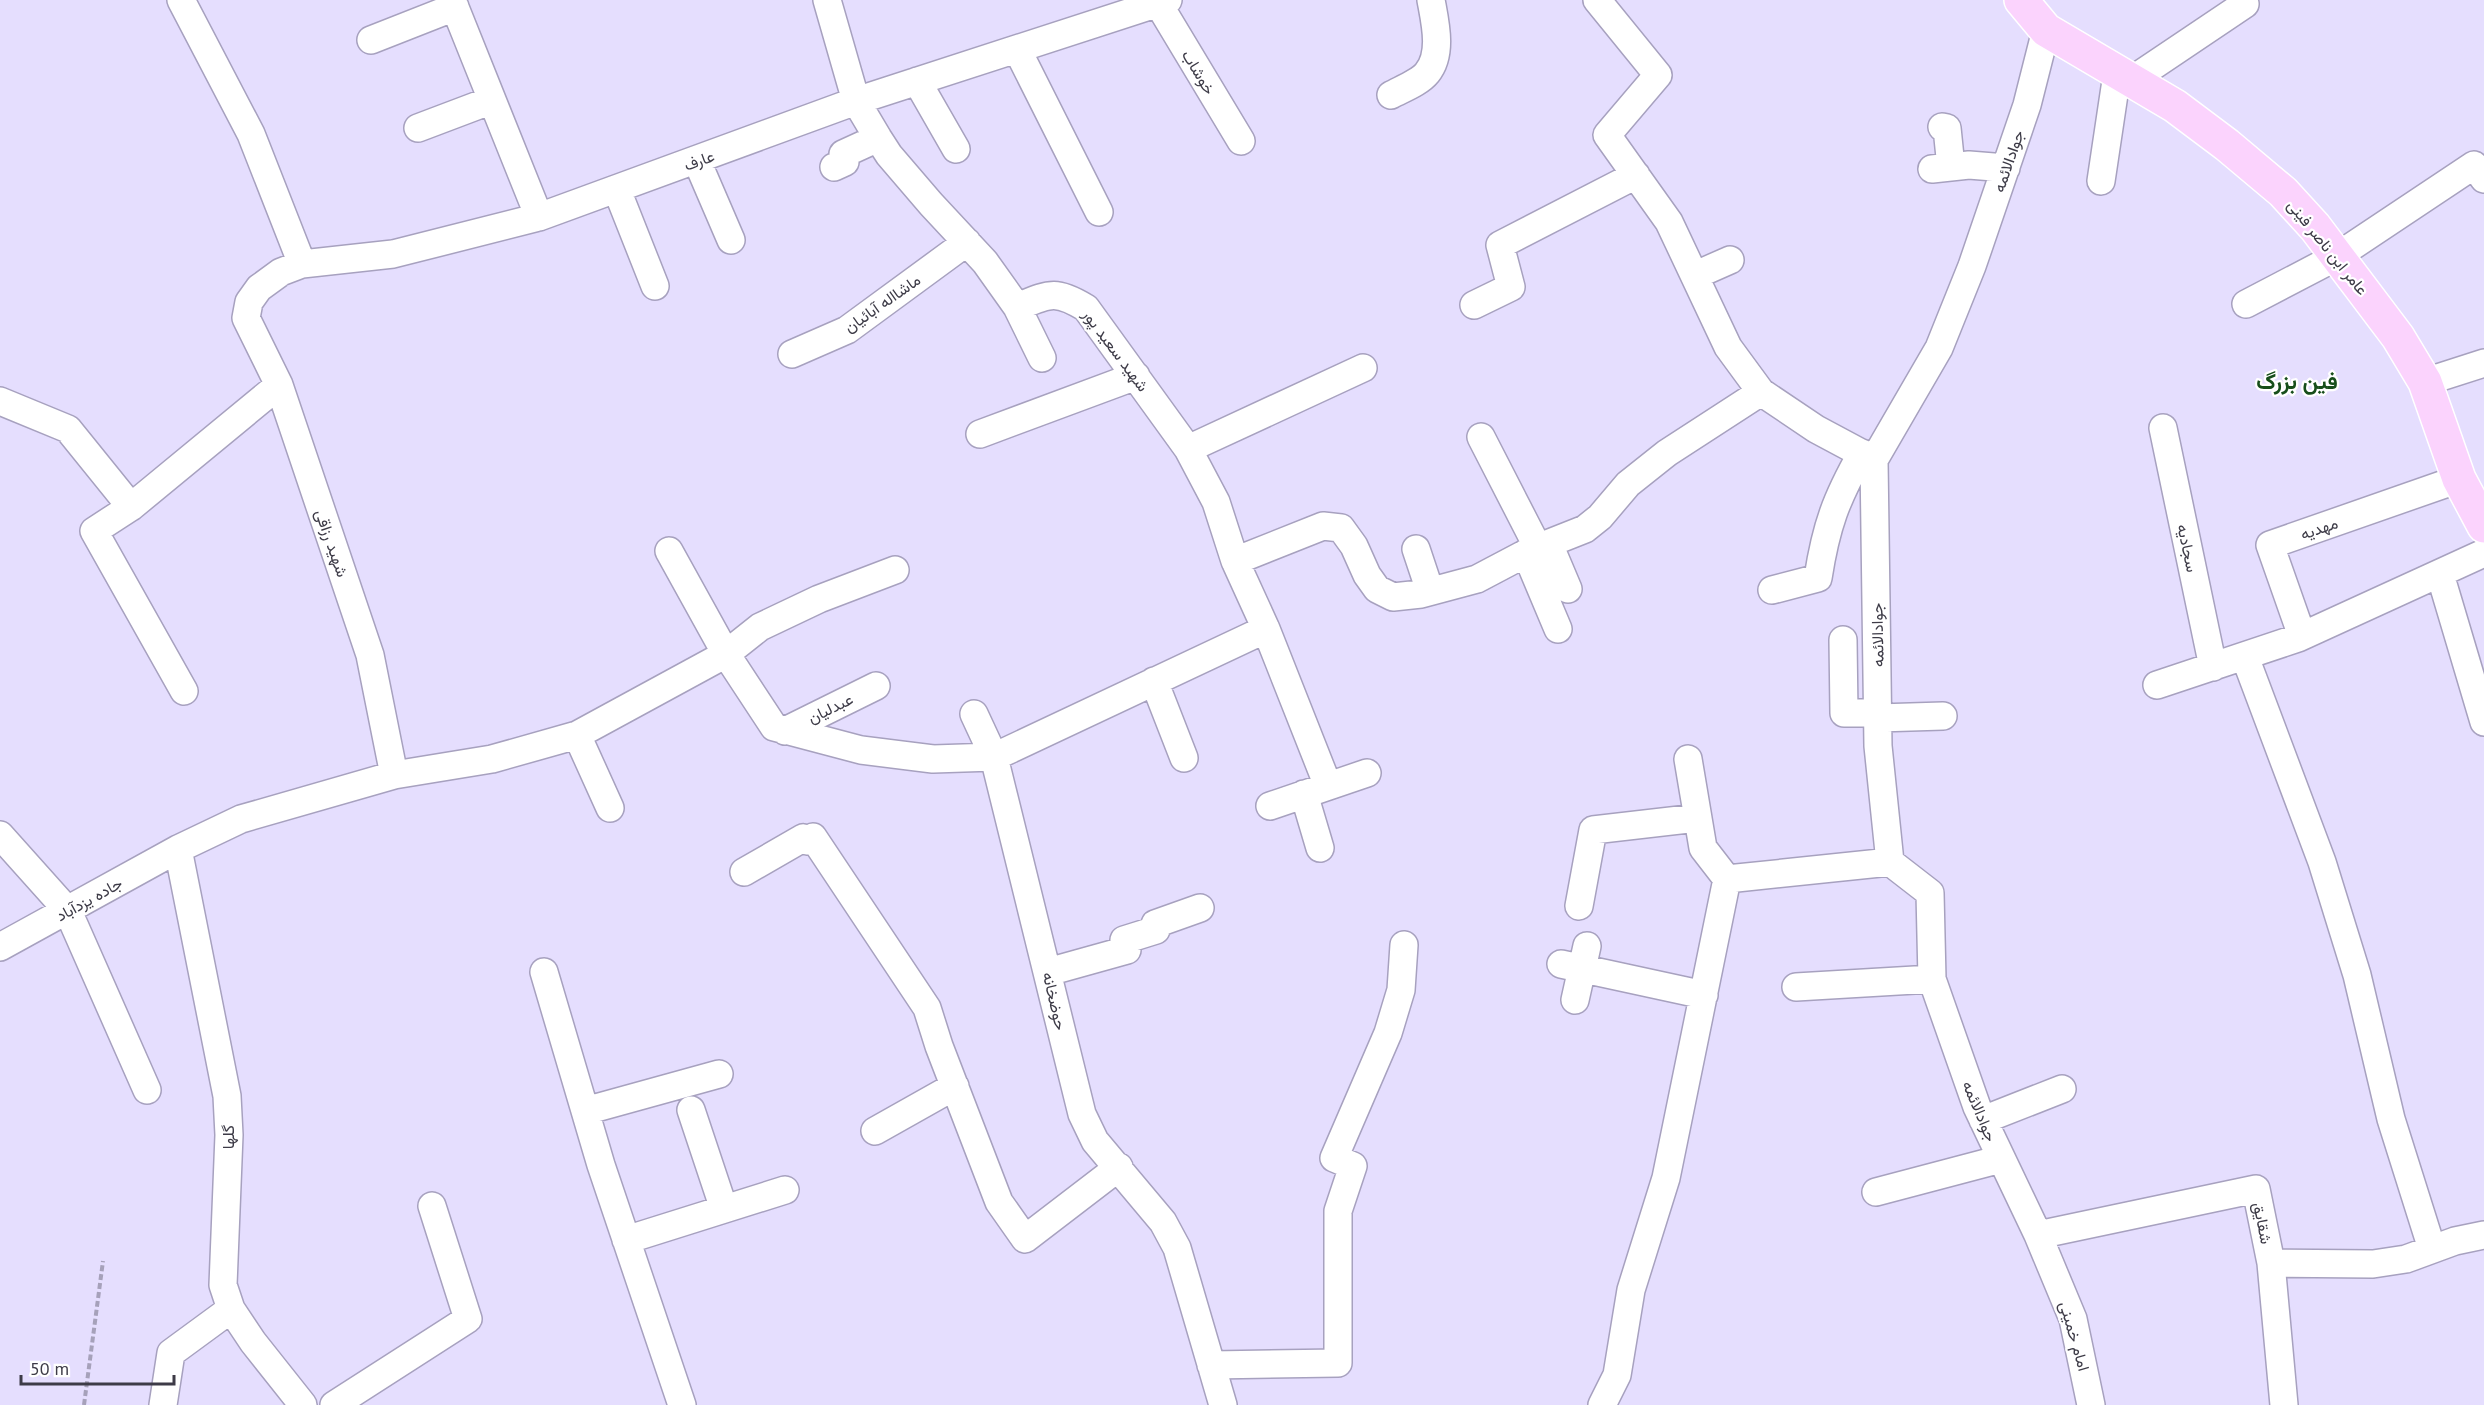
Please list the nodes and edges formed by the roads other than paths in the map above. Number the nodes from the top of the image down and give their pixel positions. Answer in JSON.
{"nodes":[{"id":1,"x":182,"y":0,"type":"edge"},
{"id":2,"x":827,"y":0,"type":"edge"},
{"id":3,"x":1431,"y":0,"type":"edge"},
{"id":4,"x":1598,"y":0,"type":"edge"},
{"id":5,"x":2021,"y":0,"type":"edge"},
{"id":6,"x":1163,"y":2,"type":"edge"},
{"id":7,"x":453,"y":3,"type":"edge"},
{"id":8,"x":2245,"y":4,"type":"dead end"},
{"id":9,"x":2046,"y":30,"type":"junction"},
{"id":10,"x":371,"y":40,"type":"dead end"},
{"id":11,"x":1017,"y":49,"type":"junction"},
{"id":12,"x":2124,"y":77,"type":"junction"},
{"id":13,"x":917,"y":81,"type":"junction"},
{"id":14,"x":1391,"y":95,"type":"dead end"},
{"id":15,"x":492,"y":100,"type":"junction"},
{"id":16,"x":856,"y":101,"type":"junction"},
{"id":17,"x":1942,"y":127,"type":"dead end"},
{"id":18,"x":418,"y":128,"type":"dead end"},
{"id":19,"x":878,"y":138,"type":"junction"},
{"id":20,"x":1241,"y":141,"type":"dead end"},
{"id":21,"x":956,"y":149,"type":"dead end"},
{"id":22,"x":697,"y":161,"type":"junction"},
{"id":23,"x":834,"y":167,"type":"dead end"},
{"id":24,"x":2006,"y":168,"type":"junction"},
{"id":25,"x":1635,"y":175,"type":"junction"},
{"id":26,"x":2484,"y":179,"type":"edge"},
{"id":27,"x":2101,"y":181,"type":"dead end"},
{"id":28,"x":617,"y":190,"type":"junction"},
{"id":29,"x":1099,"y":212,"type":"dead end"},
{"id":30,"x":538,"y":217,"type":"junction"},
{"id":31,"x":731,"y":240,"type":"dead end"},
{"id":32,"x":967,"y":242,"type":"junction"},
{"id":33,"x":2336,"y":257,"type":"junction"},
{"id":34,"x":1730,"y":260,"type":"dead end"},
{"id":35,"x":302,"y":264,"type":"junction"},
{"id":36,"x":1696,"y":275,"type":"junction"},
{"id":37,"x":655,"y":286,"type":"dead end"},
{"id":38,"x":2246,"y":304,"type":"dead end"},
{"id":39,"x":1474,"y":305,"type":"dead end"},
{"id":40,"x":1017,"y":307,"type":"junction"},
{"id":41,"x":246,"y":318,"type":"joint"},
{"id":42,"x":792,"y":354,"type":"dead end"},
{"id":43,"x":1042,"y":358,"type":"dead end"},
{"id":44,"x":2484,"y":363,"type":"edge"},
{"id":45,"x":1363,"y":368,"type":"dead end"},
{"id":46,"x":1136,"y":376,"type":"junction"},
{"id":47,"x":2425,"y":382,"type":"junction"},
{"id":48,"x":279,"y":385,"type":"junction"},
{"id":49,"x":1761,"y":392,"type":"junction"},
{"id":50,"x":0,"y":401,"type":"edge"},
{"id":51,"x":2163,"y":428,"type":"dead end"},
{"id":52,"x":980,"y":434,"type":"dead end"},
{"id":53,"x":1481,"y":437,"type":"dead end"},
{"id":54,"x":1188,"y":449,"type":"junction"},
{"id":55,"x":1868,"y":457,"type":"junction"},
{"id":56,"x":2459,"y":479,"type":"junction"},
{"id":57,"x":131,"y":507,"type":"junction"},
{"id":58,"x":2484,"y":526,"type":"edge"},
{"id":59,"x":1538,"y":548,"type":"junction"},
{"id":60,"x":1416,"y":549,"type":"dead end"},
{"id":61,"x":669,"y":551,"type":"dead end"},
{"id":62,"x":2484,"y":553,"type":"edge"},
{"id":63,"x":1235,"y":561,"type":"junction"},
{"id":64,"x":895,"y":570,"type":"dead end"},
{"id":65,"x":2440,"y":574,"type":"junction"},
{"id":66,"x":1568,"y":589,"type":"dead end"},
{"id":67,"x":1772,"y":590,"type":"dead end"},
{"id":68,"x":1430,"y":591,"type":"junction"},
{"id":69,"x":1266,"y":629,"type":"junction"},
{"id":70,"x":1558,"y":629,"type":"dead end"},
{"id":71,"x":2302,"y":636,"type":"junction"},
{"id":72,"x":1842,"y":640,"type":"dead end"},
{"id":73,"x":726,"y":654,"type":"junction"},
{"id":74,"x":2245,"y":657,"type":"junction"},
{"id":75,"x":2213,"y":667,"type":"junction"},
{"id":76,"x":1154,"y":681,"type":"junction"},
{"id":77,"x":2157,"y":685,"type":"dead end"},
{"id":78,"x":876,"y":686,"type":"dead end"},
{"id":79,"x":184,"y":691,"type":"dead end"},
{"id":80,"x":974,"y":714,"type":"dead end"},
{"id":81,"x":1878,"y":715,"type":"junction"},
{"id":82,"x":1943,"y":716,"type":"dead end"},
{"id":83,"x":2484,"y":722,"type":"edge"},
{"id":84,"x":785,"y":731,"type":"junction"},
{"id":85,"x":577,"y":735,"type":"junction"},
{"id":86,"x":994,"y":757,"type":"junction"},
{"id":87,"x":1184,"y":758,"type":"dead end"},
{"id":88,"x":1688,"y":759,"type":"dead end"},
{"id":89,"x":1367,"y":773,"type":"dead end"},
{"id":90,"x":394,"y":775,"type":"junction"},
{"id":91,"x":1316,"y":790,"type":"junction"},
{"id":92,"x":1270,"y":806,"type":"dead end"},
{"id":93,"x":610,"y":808,"type":"dead end"},
{"id":94,"x":1697,"y":818,"type":"junction"},
{"id":95,"x":0,"y":835,"type":"edge"},
{"id":96,"x":1320,"y":848,"type":"dead end"},
{"id":97,"x":178,"y":849,"type":"junction"},
{"id":98,"x":1890,"y":862,"type":"junction"},
{"id":99,"x":744,"y":872,"type":"dead end"},
{"id":100,"x":1727,"y":879,"type":"junction"},
{"id":101,"x":1580,"y":906,"type":"dead end"},
{"id":102,"x":1200,"y":908,"type":"dead end"},
{"id":103,"x":68,"y":911,"type":"junction"},
{"id":104,"x":1404,"y":945,"type":"dead end"},
{"id":105,"x":0,"y":947,"type":"edge"},
{"id":106,"x":544,"y":972,"type":"dead end"},
{"id":107,"x":1048,"y":972,"type":"junction"},
{"id":108,"x":1932,"y":979,"type":"junction"},
{"id":109,"x":1796,"y":987,"type":"dead end"},
{"id":110,"x":1704,"y":995,"type":"junction"},
{"id":111,"x":1575,"y":1000,"type":"dead end"},
{"id":112,"x":719,"y":1074,"type":"dead end"},
{"id":113,"x":955,"y":1086,"type":"junction"},
{"id":114,"x":2062,"y":1089,"type":"dead end"},
{"id":115,"x":147,"y":1090,"type":"dead end"},
{"id":116,"x":691,"y":1110,"type":"dead end"},
{"id":117,"x":585,"y":1111,"type":"junction"},
{"id":118,"x":1983,"y":1120,"type":"junction"},
{"id":119,"x":875,"y":1131,"type":"dead end"},
{"id":120,"x":2001,"y":1159,"type":"junction"},
{"id":121,"x":1119,"y":1167,"type":"junction"},
{"id":122,"x":785,"y":1190,"type":"dead end"},
{"id":123,"x":1876,"y":1192,"type":"dead end"},
{"id":124,"x":432,"y":1206,"type":"dead end"},
{"id":125,"x":724,"y":1209,"type":"junction"},
{"id":126,"x":2038,"y":1235,"type":"junction"},
{"id":127,"x":2484,"y":1236,"type":"edge"},
{"id":128,"x":626,"y":1240,"type":"junction"},
{"id":129,"x":2432,"y":1249,"type":"junction"},
{"id":130,"x":2271,"y":1263,"type":"junction"},
{"id":131,"x":231,"y":1309,"type":"junction"},
{"id":132,"x":1211,"y":1365,"type":"junction"},
{"id":133,"x":163,"y":1405,"type":"edge"},
{"id":134,"x":303,"y":1405,"type":"edge"},
{"id":135,"x":334,"y":1405,"type":"edge"},
{"id":136,"x":682,"y":1405,"type":"edge"},
{"id":137,"x":1223,"y":1405,"type":"edge"},
{"id":138,"x":1602,"y":1405,"type":"edge"},
{"id":139,"x":2091,"y":1405,"type":"edge"},
{"id":140,"x":2284,"y":1405,"type":"edge"}],
"edges":[{"from":1,"to":35,"type":"street"},
{"from":2,"to":16,"type":"street"},
{"from":3,"to":14,"type":"street"},
{"from":4,"to":25,"type":"street"},
{"from":5,"to":9,"type":"main road","name":"عامر ابن ناصر فینی"},
{"from":6,"to":11,"type":"street","name":"عارف"},
{"from":6,"to":20,"type":"street","name":"خوشاب"},
{"from":7,"to":10,"type":"street"},
{"from":7,"to":15,"type":"street"},
{"from":8,"to":12,"type":"street"},
{"from":9,"to":12,"type":"main road","name":"عامر ابن ناصر فینی"},
{"from":9,"to":24,"type":"street","name":"جوادالائمه"},
{"from":11,"to":13,"type":"street","name":"عارف"},
{"from":11,"to":29,"type":"street"},
{"from":12,"to":27,"type":"street"},
{"from":12,"to":33,"type":"main road","name":"عامر ابن ناصر فینی"},
{"from":13,"to":16,"type":"street","name":"عارف"},
{"from":13,"to":21,"type":"street"},
{"from":15,"to":18,"type":"street"},
{"from":15,"to":30,"type":"street"},
{"from":16,"to":19,"type":"street"},
{"from":16,"to":22,"type":"street","name":"عارف"},
{"from":17,"to":24,"type":"street"},
{"from":19,"to":23,"type":"street"},
{"from":19,"to":32,"type":"street"},
{"from":22,"to":28,"type":"street","name":"عارف"},
{"from":22,"to":31,"type":"street"},
{"from":24,"to":55,"type":"street","name":"جوادالائمه"},
{"from":25,"to":36,"type":"street"},
{"from":25,"to":39,"type":"street"},
{"from":26,"to":33,"type":"street"},
{"from":28,"to":30,"type":"street","name":"عارف"},
{"from":28,"to":37,"type":"street"},
{"from":30,"to":35,"type":"street","name":"عارف"},
{"from":32,"to":40,"type":"street"},
{"from":32,"to":42,"type":"street","name":"ماشااله آبائیان"},
{"from":33,"to":38,"type":"street"},
{"from":33,"to":47,"type":"main road","name":"عامر ابن ناصر فینی"},
{"from":34,"to":36,"type":"street"},
{"from":35,"to":41,"type":"street","name":"عارف"},
{"from":36,"to":49,"type":"street"},
{"from":40,"to":43,"type":"street"},
{"from":40,"to":46,"type":"street","name":"شهید سعید پور"},
{"from":41,"to":48,"type":"street","name":"شهید رزاقی"},
{"from":44,"to":47,"type":"street"},
{"from":45,"to":54,"type":"street"},
{"from":46,"to":52,"type":"street"},
{"from":46,"to":54,"type":"street","name":"شهید سعید پور"},
{"from":47,"to":56,"type":"main road","name":"عامر ابن ناصر فینی"},
{"from":48,"to":57,"type":"street"},
{"from":48,"to":90,"type":"street","name":"شهید رزاقی"},
{"from":49,"to":55,"type":"street"},
{"from":49,"to":59,"type":"street"},
{"from":50,"to":57,"type":"street"},
{"from":51,"to":75,"type":"street","name":"سجادیه"},
{"from":53,"to":59,"type":"street"},
{"from":54,"to":63,"type":"street","name":"شهید سعید پور"},
{"from":55,"to":67,"type":"street"},
{"from":55,"to":81,"type":"street","name":"جوادالائمه"},
{"from":56,"to":58,"type":"main road","name":"عامر ابن ناصر فینی"},
{"from":56,"to":71,"type":"street","name":"مهدیه"},
{"from":57,"to":79,"type":"street"},
{"from":59,"to":66,"type":"street"},
{"from":59,"to":68,"type":"street"},
{"from":59,"to":70,"type":"street"},
{"from":60,"to":68,"type":"street"},
{"from":61,"to":73,"type":"street"},
{"from":62,"to":65,"type":"street"},
{"from":63,"to":68,"type":"street"},
{"from":63,"to":69,"type":"street","name":"شهید سعید پور"},
{"from":64,"to":73,"type":"street","name":"جاده یزدآباد"},
{"from":65,"to":71,"type":"street"},
{"from":65,"to":83,"type":"street"},
{"from":69,"to":76,"type":"street"},
{"from":69,"to":91,"type":"street","name":"شهید سعید پور"},
{"from":71,"to":74,"type":"street"},
{"from":72,"to":81,"type":"street"},
{"from":73,"to":84,"type":"street"},
{"from":73,"to":85,"type":"street","name":"جاده یزدآباد"},
{"from":74,"to":75,"type":"street"},
{"from":74,"to":129,"type":"street"},
{"from":75,"to":77,"type":"street"},
{"from":76,"to":86,"type":"street"},
{"from":76,"to":87,"type":"street"},
{"from":78,"to":84,"type":"street","name":"عبدلیان"},
{"from":80,"to":86,"type":"street","name":"حوضخانه"},
{"from":81,"to":82,"type":"street"},
{"from":81,"to":98,"type":"street","name":"جوادالائمه"},
{"from":84,"to":86,"type":"street"},
{"from":85,"to":90,"type":"street","name":"جاده یزدآباد"},
{"from":85,"to":93,"type":"street"},
{"from":86,"to":107,"type":"street","name":"حوضخانه"},
{"from":88,"to":94,"type":"street"},
{"from":89,"to":91,"type":"street"},
{"from":90,"to":97,"type":"street","name":"جاده یزدآباد"},
{"from":91,"to":92,"type":"street"},
{"from":91,"to":96,"type":"street","name":"شهید سعید پور"},
{"from":94,"to":100,"type":"street"},
{"from":94,"to":101,"type":"street"},
{"from":95,"to":103,"type":"street"},
{"from":97,"to":103,"type":"street","name":"جاده یزدآباد"},
{"from":97,"to":131,"type":"street","name":"گلها"},
{"from":98,"to":100,"type":"street"},
{"from":98,"to":108,"type":"street","name":"جوادالائمه"},
{"from":99,"to":113,"type":"street"},
{"from":100,"to":110,"type":"street"},
{"from":102,"to":107,"type":"street"},
{"from":103,"to":105,"type":"street","name":"جاده یزدآباد"},
{"from":103,"to":115,"type":"street"},
{"from":104,"to":132,"type":"street"},
{"from":106,"to":117,"type":"street"},
{"from":107,"to":121,"type":"street","name":"حوضخانه"},
{"from":108,"to":109,"type":"street"},
{"from":108,"to":118,"type":"street","name":"جوادالائمه"},
{"from":110,"to":111,"type":"street"},
{"from":110,"to":138,"type":"street"},
{"from":112,"to":117,"type":"street"},
{"from":113,"to":119,"type":"street"},
{"from":113,"to":121,"type":"street"},
{"from":114,"to":118,"type":"street"},
{"from":116,"to":125,"type":"street"},
{"from":117,"to":128,"type":"street"},
{"from":118,"to":120,"type":"street","name":"جوادالائمه"},
{"from":120,"to":123,"type":"street"},
{"from":120,"to":126,"type":"street","name":"جوادالائمه"},
{"from":121,"to":132,"type":"street","name":"حوضخانه"},
{"from":122,"to":125,"type":"street"},
{"from":124,"to":135,"type":"street"},
{"from":125,"to":128,"type":"street"},
{"from":126,"to":130,"type":"street","name":"شقایق"},
{"from":126,"to":139,"type":"street","name":"امام خمینی"},
{"from":127,"to":129,"type":"street","name":"شقایق"},
{"from":128,"to":136,"type":"street"},
{"from":129,"to":130,"type":"street","name":"شقایق"},
{"from":130,"to":140,"type":"street"},
{"from":131,"to":133,"type":"street"},
{"from":131,"to":134,"type":"street","name":"گلها"},
{"from":132,"to":137,"type":"street","name":"حوضخانه"}]}
